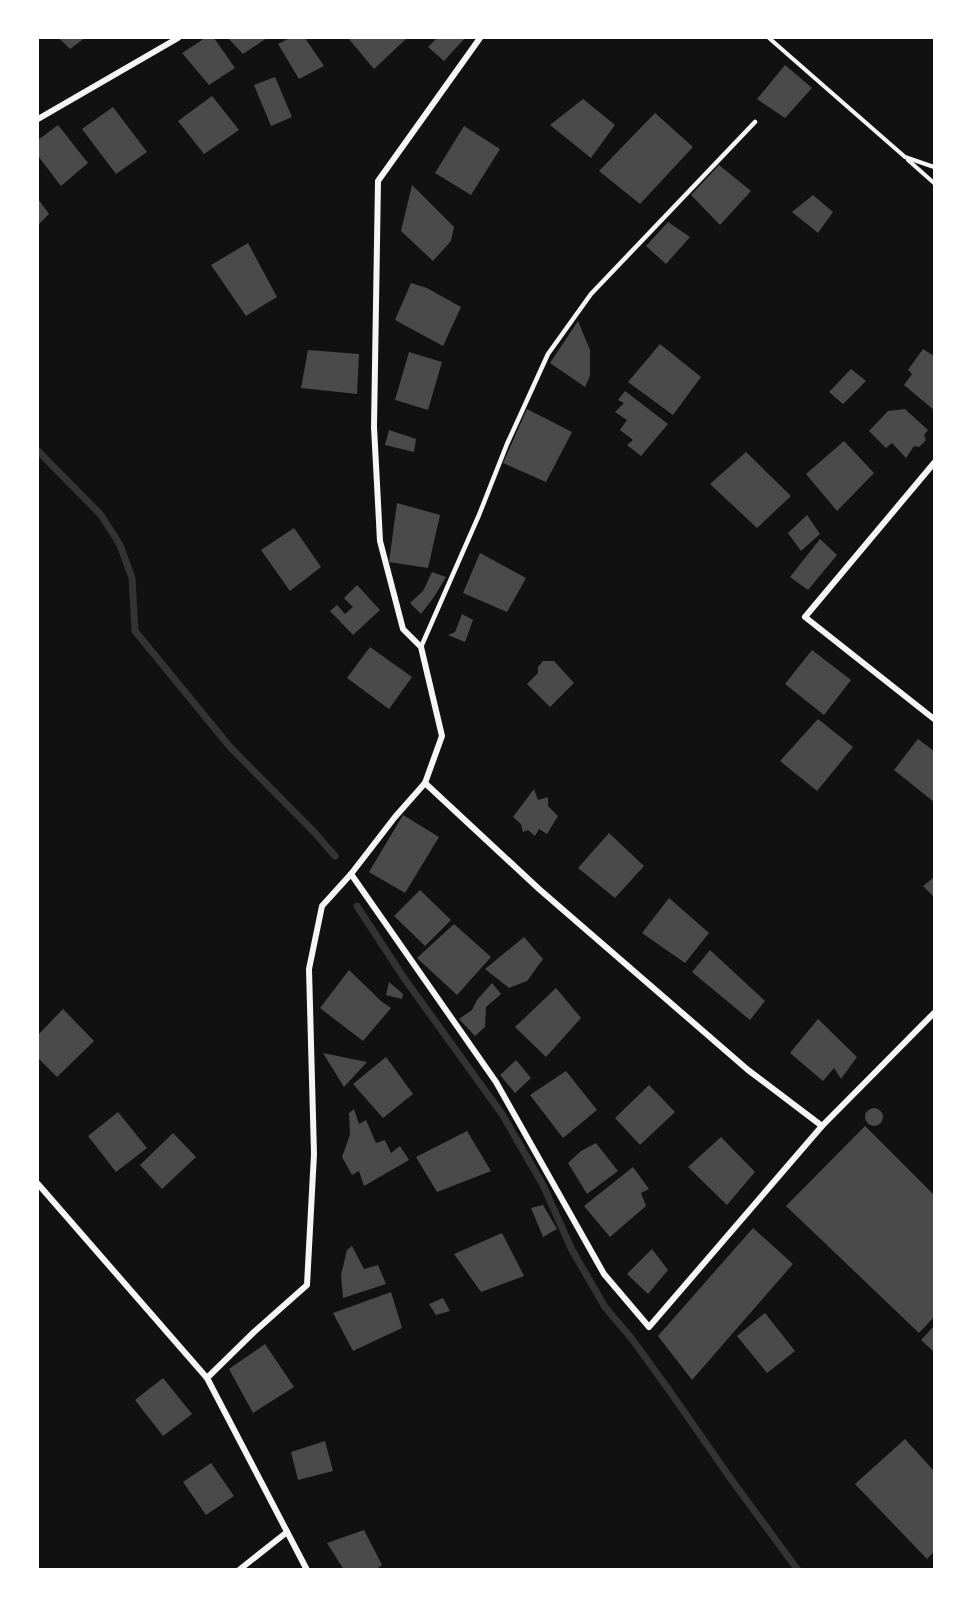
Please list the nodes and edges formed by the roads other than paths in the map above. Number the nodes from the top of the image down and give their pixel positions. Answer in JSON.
{"nodes":[{"id":1,"x":178,"y":38,"type":"edge"},
{"id":2,"x":480,"y":38,"type":"edge"},
{"id":3,"x":38,"y":119,"type":"edge"},
{"id":4,"x":755,"y":122,"type":"dead end"},
{"id":5,"x":934,"y":463,"type":"edge"},
{"id":6,"x":421,"y":647,"type":"junction"},
{"id":7,"x":934,"y":719,"type":"edge"},
{"id":8,"x":425,"y":783,"type":"junction"},
{"id":9,"x":351,"y":874,"type":"junction"},
{"id":10,"x":934,"y":1013,"type":"edge"},
{"id":11,"x":822,"y":1126,"type":"junction"},
{"id":12,"x":38,"y":1184,"type":"edge"},
{"id":13,"x":207,"y":1378,"type":"junction"},
{"id":14,"x":287,"y":1532,"type":"junction"},
{"id":15,"x":240,"y":1569,"type":"edge"},
{"id":16,"x":307,"y":1569,"type":"edge"}],
"edges":[{"from":1,"to":3,"type":"street"},
{"from":2,"to":6,"type":"street"},
{"from":4,"to":6,"type":"lane"},
{"from":5,"to":7,"type":"street"},
{"from":6,"to":8,"type":"street"},
{"from":8,"to":9,"type":"street"},
{"from":8,"to":11,"type":"street"},
{"from":9,"to":11,"type":"street"},
{"from":9,"to":13,"type":"street"},
{"from":10,"to":11,"type":"street"},
{"from":12,"to":13,"type":"street"},
{"from":13,"to":14,"type":"street"},
{"from":14,"to":15,"type":"street"},
{"from":14,"to":16,"type":"street"}]}
